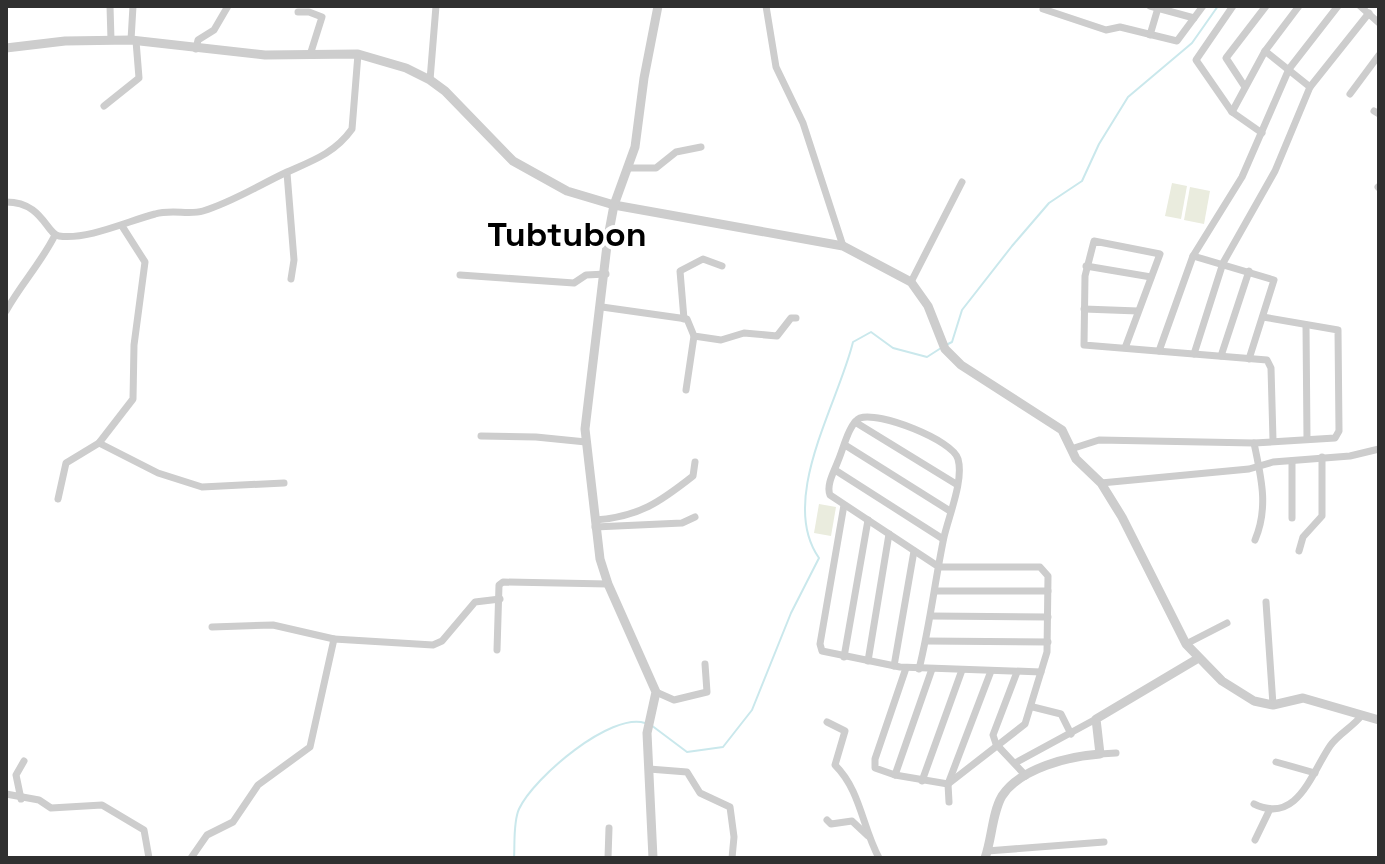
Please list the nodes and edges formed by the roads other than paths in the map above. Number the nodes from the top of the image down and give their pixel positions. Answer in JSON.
{"nodes":[{"id":1,"x":110,"y":6,"type":"edge"},
{"id":2,"x":133,"y":6,"type":"edge"},
{"id":3,"x":228,"y":6,"type":"edge"},
{"id":4,"x":436,"y":6,"type":"edge"},
{"id":5,"x":658,"y":6,"type":"edge"},
{"id":6,"x":766,"y":6,"type":"edge"},
{"id":7,"x":1044,"y":6,"type":"edge"},
{"id":8,"x":1203,"y":6,"type":"edge"},
{"id":9,"x":1233,"y":6,"type":"edge"},
{"id":10,"x":1266,"y":6,"type":"edge"},
{"id":11,"x":1299,"y":6,"type":"edge"},
{"id":12,"x":1338,"y":6,"type":"edge"},
{"id":13,"x":1360,"y":6,"type":"edge"},
{"id":14,"x":1154,"y":7,"type":"edge"},
{"id":15,"x":298,"y":12,"type":"dead end"},
{"id":16,"x":1369,"y":13,"type":"junction"},
{"id":17,"x":1194,"y":18,"type":"junction"},
{"id":18,"x":1379,"y":23,"type":"edge"},
{"id":19,"x":1150,"y":35,"type":"junction"},
{"id":20,"x":111,"y":40,"type":"junction"},
{"id":21,"x":133,"y":41,"type":"junction"},
{"id":22,"x":6,"y":48,"type":"edge"},
{"id":23,"x":196,"y":49,"type":"junction"},
{"id":24,"x":1265,"y":51,"type":"junction"},
{"id":25,"x":358,"y":54,"type":"junction"},
{"id":26,"x":310,"y":55,"type":"junction"},
{"id":27,"x":1379,"y":55,"type":"edge"},
{"id":28,"x":1289,"y":69,"type":"junction"},
{"id":29,"x":430,"y":80,"type":"junction"},
{"id":30,"x":1245,"y":87,"type":"junction"},
{"id":31,"x":1310,"y":87,"type":"junction"},
{"id":32,"x":1350,"y":94,"type":"dead end"},
{"id":33,"x":104,"y":106,"type":"dead end"},
{"id":34,"x":1232,"y":112,"type":"junction"},
{"id":35,"x":1262,"y":133,"type":"junction"},
{"id":36,"x":701,"y":147,"type":"dead end"},
{"id":37,"x":630,"y":168,"type":"junction"},
{"id":38,"x":287,"y":173,"type":"junction"},
{"id":39,"x":962,"y":182,"type":"dead end"},
{"id":40,"x":6,"y":202,"type":"edge"},
{"id":41,"x":614,"y":205,"type":"junction"},
{"id":42,"x":122,"y":226,"type":"junction"},
{"id":43,"x":55,"y":235,"type":"junction"},
{"id":44,"x":843,"y":246,"type":"junction"},
{"id":45,"x":1193,"y":256,"type":"junction"},
{"id":46,"x":1223,"y":263,"type":"junction"},
{"id":47,"x":722,"y":266,"type":"dead end"},
{"id":48,"x":1086,"y":266,"type":"junction"},
{"id":49,"x":1249,"y":271,"type":"junction"},
{"id":50,"x":606,"y":274,"type":"junction"},
{"id":51,"x":460,"y":275,"type":"dead end"},
{"id":52,"x":1151,"y":277,"type":"junction"},
{"id":53,"x":291,"y":279,"type":"dead end"},
{"id":54,"x":911,"y":282,"type":"junction"},
{"id":55,"x":602,"y":307,"type":"junction"},
{"id":56,"x":1084,"y":309,"type":"junction"},
{"id":57,"x":6,"y":311,"type":"edge"},
{"id":58,"x":1138,"y":311,"type":"junction"},
{"id":59,"x":1263,"y":317,"type":"junction"},
{"id":60,"x":796,"y":318,"type":"dead end"},
{"id":61,"x":684,"y":319,"type":"junction"},
{"id":62,"x":1306,"y":325,"type":"junction"},
{"id":63,"x":694,"y":336,"type":"junction"},
{"id":64,"x":1125,"y":348,"type":"junction"},
{"id":65,"x":1159,"y":351,"type":"junction"},
{"id":66,"x":1194,"y":354,"type":"junction"},
{"id":67,"x":1221,"y":356,"type":"junction"},
{"id":68,"x":1249,"y":359,"type":"junction"},
{"id":69,"x":686,"y":390,"type":"dead end"},
{"id":70,"x":855,"y":422,"type":"junction"},
{"id":71,"x":481,"y":436,"type":"dead end"},
{"id":72,"x":1307,"y":439,"type":"junction"},
{"id":73,"x":1273,"y":440,"type":"junction"},
{"id":74,"x":586,"y":442,"type":"junction"},
{"id":75,"x":99,"y":443,"type":"junction"},
{"id":76,"x":1254,"y":443,"type":"junction"},
{"id":77,"x":845,"y":445,"type":"junction"},
{"id":78,"x":1071,"y":449,"type":"junction"},
{"id":79,"x":1379,"y":449,"type":"edge"},
{"id":80,"x":1322,"y":457,"type":"junction"},
{"id":81,"x":1292,"y":461,"type":"junction"},
{"id":82,"x":695,"y":462,"type":"dead end"},
{"id":83,"x":1259,"y":467,"type":"junction"},
{"id":84,"x":835,"y":470,"type":"junction"},
{"id":85,"x":284,"y":483,"type":"dead end"},
{"id":86,"x":1101,"y":483,"type":"junction"},
{"id":87,"x":956,"y":484,"type":"junction"},
{"id":88,"x":58,"y":499,"type":"dead end"},
{"id":89,"x":844,"y":505,"type":"junction"},
{"id":90,"x":950,"y":511,"type":"junction"},
{"id":91,"x":695,"y":517,"type":"dead end"},
{"id":92,"x":1292,"y":518,"type":"dead end"},
{"id":93,"x":868,"y":520,"type":"junction"},
{"id":94,"x":595,"y":523,"type":"junction"},
{"id":95,"x":889,"y":534,"type":"junction"},
{"id":96,"x":943,"y":539,"type":"junction"},
{"id":97,"x":1255,"y":540,"type":"dead end"},
{"id":98,"x":914,"y":551,"type":"junction"},
{"id":99,"x":1299,"y":551,"type":"dead end"},
{"id":100,"x":939,"y":567,"type":"junction"},
{"id":101,"x":608,"y":584,"type":"junction"},
{"id":102,"x":935,"y":591,"type":"junction"},
{"id":103,"x":1048,"y":591,"type":"junction"},
{"id":104,"x":500,"y":599,"type":"junction"},
{"id":105,"x":1266,"y":602,"type":"dead end"},
{"id":106,"x":931,"y":616,"type":"junction"},
{"id":107,"x":1048,"y":617,"type":"junction"},
{"id":108,"x":1227,"y":623,"type":"dead end"},
{"id":109,"x":212,"y":627,"type":"dead end"},
{"id":110,"x":334,"y":639,"type":"junction"},
{"id":111,"x":926,"y":641,"type":"junction"},
{"id":112,"x":1048,"y":642,"type":"junction"},
{"id":113,"x":1186,"y":644,"type":"junction"},
{"id":114,"x":497,"y":650,"type":"dead end"},
{"id":115,"x":844,"y":657,"type":"junction"},
{"id":116,"x":1197,"y":659,"type":"junction"},
{"id":117,"x":868,"y":661,"type":"junction"},
{"id":118,"x":705,"y":664,"type":"dead end"},
{"id":119,"x":894,"y":666,"type":"junction"},
{"id":120,"x":906,"y":668,"type":"junction"},
{"id":121,"x":919,"y":669,"type":"junction"},
{"id":122,"x":932,"y":669,"type":"junction"},
{"id":123,"x":962,"y":670,"type":"junction"},
{"id":124,"x":991,"y":671,"type":"junction"},
{"id":125,"x":1017,"y":672,"type":"junction"},
{"id":126,"x":1041,"y":672,"type":"junction"},
{"id":127,"x":656,"y":692,"type":"junction"},
{"id":128,"x":1273,"y":705,"type":"junction"},
{"id":129,"x":1033,"y":707,"type":"junction"},
{"id":130,"x":1362,"y":715,"type":"junction"},
{"id":131,"x":1096,"y":719,"type":"junction"},
{"id":132,"x":1379,"y":720,"type":"edge"},
{"id":133,"x":827,"y":722,"type":"dead end"},
{"id":134,"x":1071,"y":734,"type":"junction"},
{"id":135,"x":996,"y":744,"type":"junction"},
{"id":136,"x":1116,"y":753,"type":"dead end"},
{"id":137,"x":1100,"y":754,"type":"junction"},
{"id":138,"x":24,"y":761,"type":"dead end"},
{"id":139,"x":1276,"y":762,"type":"dead end"},
{"id":140,"x":1015,"y":763,"type":"junction"},
{"id":141,"x":649,"y":769,"type":"junction"},
{"id":142,"x":1315,"y":773,"type":"junction"},
{"id":143,"x":895,"y":775,"type":"junction"},
{"id":144,"x":1026,"y":777,"type":"junction"},
{"id":145,"x":922,"y":781,"type":"junction"},
{"id":146,"x":948,"y":784,"type":"junction"},
{"id":147,"x":6,"y":794,"type":"edge"},
{"id":148,"x":21,"y":799,"type":"junction"},
{"id":149,"x":949,"y":802,"type":"dead end"},
{"id":150,"x":1254,"y":804,"type":"dead end"},
{"id":151,"x":1270,"y":809,"type":"junction"},
{"id":152,"x":827,"y":820,"type":"dead end"},
{"id":153,"x":609,"y":828,"type":"dead end"},
{"id":154,"x":869,"y":838,"type":"junction"},
{"id":155,"x":1255,"y":840,"type":"dead end"},
{"id":156,"x":1104,"y":842,"type":"dead end"},
{"id":157,"x":986,"y":854,"type":"edge"},
{"id":158,"x":149,"y":858,"type":"edge"},
{"id":159,"x":191,"y":858,"type":"edge"},
{"id":160,"x":608,"y":858,"type":"edge"},
{"id":161,"x":653,"y":858,"type":"edge"},
{"id":162,"x":732,"y":858,"type":"edge"},
{"id":163,"x":879,"y":858,"type":"edge"}],
"edges":[{"from":1,"to":20,"type":"street"},
{"from":2,"to":21,"type":"street"},
{"from":3,"to":23,"type":"street"},
{"from":4,"to":29,"type":"street"},
{"from":5,"to":37,"type":"street"},
{"from":6,"to":44,"type":"street"},
{"from":7,"to":19,"type":"street"},
{"from":8,"to":17,"type":"street"},
{"from":9,"to":34,"type":"street"},
{"from":10,"to":30,"type":"street"},
{"from":11,"to":24,"type":"street"},
{"from":12,"to":28,"type":"street"},
{"from":13,"to":16,"type":"street"},
{"from":14,"to":17,"type":"street"},
{"from":14,"to":19,"type":"street"},
{"from":15,"to":26,"type":"street"},
{"from":16,"to":18,"type":"street"},
{"from":16,"to":31,"type":"street"},
{"from":17,"to":19,"type":"street"},
{"from":20,"to":21,"type":"street"},
{"from":20,"to":22,"type":"street"},
{"from":21,"to":23,"type":"street"},
{"from":21,"to":33,"type":"street"},
{"from":23,"to":26,"type":"street"},
{"from":24,"to":28,"type":"street"},
{"from":24,"to":30,"type":"street"},
{"from":25,"to":26,"type":"street"},
{"from":25,"to":29,"type":"street"},
{"from":25,"to":38,"type":"street"},
{"from":27,"to":32,"type":"street"},
{"from":28,"to":31,"type":"street"},
{"from":28,"to":35,"type":"street"},
{"from":29,"to":41,"type":"street"},
{"from":30,"to":34,"type":"street"},
{"from":31,"to":46,"type":"street"},
{"from":34,"to":35,"type":"street"},
{"from":35,"to":45,"type":"street"},
{"from":36,"to":37,"type":"street"},
{"from":37,"to":41,"type":"street"},
{"from":38,"to":42,"type":"street"},
{"from":38,"to":53,"type":"street"},
{"from":39,"to":54,"type":"street"},
{"from":40,"to":43,"type":"street"},
{"from":41,"to":44,"type":"street"},
{"from":41,"to":50,"type":"street"},
{"from":42,"to":43,"type":"street"},
{"from":42,"to":75,"type":"street"},
{"from":43,"to":57,"type":"street"},
{"from":44,"to":54,"type":"street"},
{"from":45,"to":46,"type":"street"},
{"from":45,"to":65,"type":"street"},
{"from":46,"to":49,"type":"street"},
{"from":46,"to":66,"type":"street"},
{"from":47,"to":61,"type":"street"},
{"from":48,"to":52,"type":"street"},
{"from":48,"to":52,"type":"street"},
{"from":48,"to":56,"type":"street"},
{"from":49,"to":59,"type":"street"},
{"from":49,"to":67,"type":"street"},
{"from":50,"to":51,"type":"street"},
{"from":50,"to":55,"type":"street"},
{"from":52,"to":58,"type":"street"},
{"from":54,"to":78,"type":"street"},
{"from":55,"to":61,"type":"street"},
{"from":55,"to":74,"type":"street"},
{"from":56,"to":58,"type":"street"},
{"from":56,"to":64,"type":"street"},
{"from":58,"to":64,"type":"street"},
{"from":59,"to":62,"type":"street"},
{"from":59,"to":68,"type":"street"},
{"from":60,"to":63,"type":"street"},
{"from":61,"to":63,"type":"street"},
{"from":62,"to":72,"type":"street"},
{"from":62,"to":72,"type":"street"},
{"from":63,"to":69,"type":"street"},
{"from":64,"to":65,"type":"street"},
{"from":65,"to":66,"type":"street"},
{"from":66,"to":67,"type":"street"},
{"from":67,"to":68,"type":"street"},
{"from":68,"to":73,"type":"street"},
{"from":70,"to":77,"type":"street"},
{"from":70,"to":87,"type":"street"},
{"from":70,"to":87,"type":"street"},
{"from":71,"to":74,"type":"street"},
{"from":72,"to":73,"type":"street"},
{"from":73,"to":76,"type":"street"},
{"from":74,"to":94,"type":"street"},
{"from":75,"to":85,"type":"street"},
{"from":75,"to":88,"type":"street"},
{"from":76,"to":78,"type":"street"},
{"from":76,"to":83,"type":"street"},
{"from":77,"to":84,"type":"street"},
{"from":77,"to":90,"type":"street"},
{"from":78,"to":86,"type":"street"},
{"from":79,"to":80,"type":"street"},
{"from":80,"to":81,"type":"street"},
{"from":80,"to":99,"type":"street"},
{"from":81,"to":83,"type":"street"},
{"from":81,"to":92,"type":"street"},
{"from":82,"to":94,"type":"street"},
{"from":83,"to":86,"type":"street"},
{"from":83,"to":97,"type":"street"},
{"from":84,"to":89,"type":"street"},
{"from":84,"to":96,"type":"street"},
{"from":86,"to":113,"type":"street"},
{"from":87,"to":90,"type":"street"},
{"from":89,"to":93,"type":"street"},
{"from":89,"to":115,"type":"street"},
{"from":90,"to":96,"type":"street"},
{"from":91,"to":94,"type":"street"},
{"from":93,"to":95,"type":"street"},
{"from":93,"to":115,"type":"street"},
{"from":94,"to":101,"type":"street"},
{"from":95,"to":98,"type":"street"},
{"from":95,"to":117,"type":"street"},
{"from":96,"to":100,"type":"street"},
{"from":98,"to":100,"type":"street"},
{"from":98,"to":119,"type":"street"},
{"from":100,"to":102,"type":"street"},
{"from":100,"to":103,"type":"street"},
{"from":101,"to":104,"type":"street"},
{"from":101,"to":127,"type":"street"},
{"from":102,"to":103,"type":"street"},
{"from":102,"to":106,"type":"street"},
{"from":103,"to":107,"type":"street"},
{"from":104,"to":110,"type":"street"},
{"from":104,"to":114,"type":"street"},
{"from":105,"to":128,"type":"street"},
{"from":106,"to":107,"type":"street"},
{"from":106,"to":111,"type":"street"},
{"from":107,"to":112,"type":"street"},
{"from":108,"to":113,"type":"street"},
{"from":109,"to":110,"type":"street"},
{"from":110,"to":159,"type":"street"},
{"from":111,"to":112,"type":"street"},
{"from":111,"to":121,"type":"street"},
{"from":112,"to":126,"type":"street"},
{"from":113,"to":116,"type":"street"},
{"from":115,"to":117,"type":"street"},
{"from":116,"to":128,"type":"street"},
{"from":116,"to":131,"type":"street"},
{"from":117,"to":119,"type":"street"},
{"from":118,"to":127,"type":"street"},
{"from":119,"to":120,"type":"street"},
{"from":120,"to":121,"type":"street"},
{"from":120,"to":143,"type":"street"},
{"from":121,"to":122,"type":"street"},
{"from":122,"to":123,"type":"street"},
{"from":122,"to":143,"type":"street"},
{"from":123,"to":124,"type":"street"},
{"from":123,"to":145,"type":"street"},
{"from":124,"to":125,"type":"street"},
{"from":124,"to":146,"type":"street"},
{"from":125,"to":126,"type":"street"},
{"from":125,"to":135,"type":"street"},
{"from":126,"to":129,"type":"street"},
{"from":127,"to":141,"type":"street"},
{"from":128,"to":130,"type":"street"},
{"from":129,"to":134,"type":"street"},
{"from":129,"to":135,"type":"street"},
{"from":130,"to":132,"type":"street"},
{"from":130,"to":142,"type":"street"},
{"from":131,"to":134,"type":"street"},
{"from":131,"to":137,"type":"street"},
{"from":133,"to":154,"type":"street"},
{"from":134,"to":140,"type":"street"},
{"from":135,"to":140,"type":"street"},
{"from":135,"to":146,"type":"street"},
{"from":136,"to":137,"type":"street"},
{"from":137,"to":144,"type":"street"},
{"from":138,"to":148,"type":"street"},
{"from":139,"to":142,"type":"street"},
{"from":140,"to":144,"type":"street"},
{"from":141,"to":161,"type":"street"},
{"from":141,"to":162,"type":"street"},
{"from":142,"to":151,"type":"street"},
{"from":143,"to":145,"type":"street"},
{"from":144,"to":157,"type":"street"},
{"from":145,"to":146,"type":"street"},
{"from":146,"to":149,"type":"street"},
{"from":147,"to":148,"type":"street"},
{"from":148,"to":158,"type":"street"},
{"from":150,"to":151,"type":"street"},
{"from":151,"to":155,"type":"street"},
{"from":152,"to":154,"type":"street"},
{"from":153,"to":160,"type":"street"},
{"from":154,"to":163,"type":"street"},
{"from":156,"to":157,"type":"street"}]}
